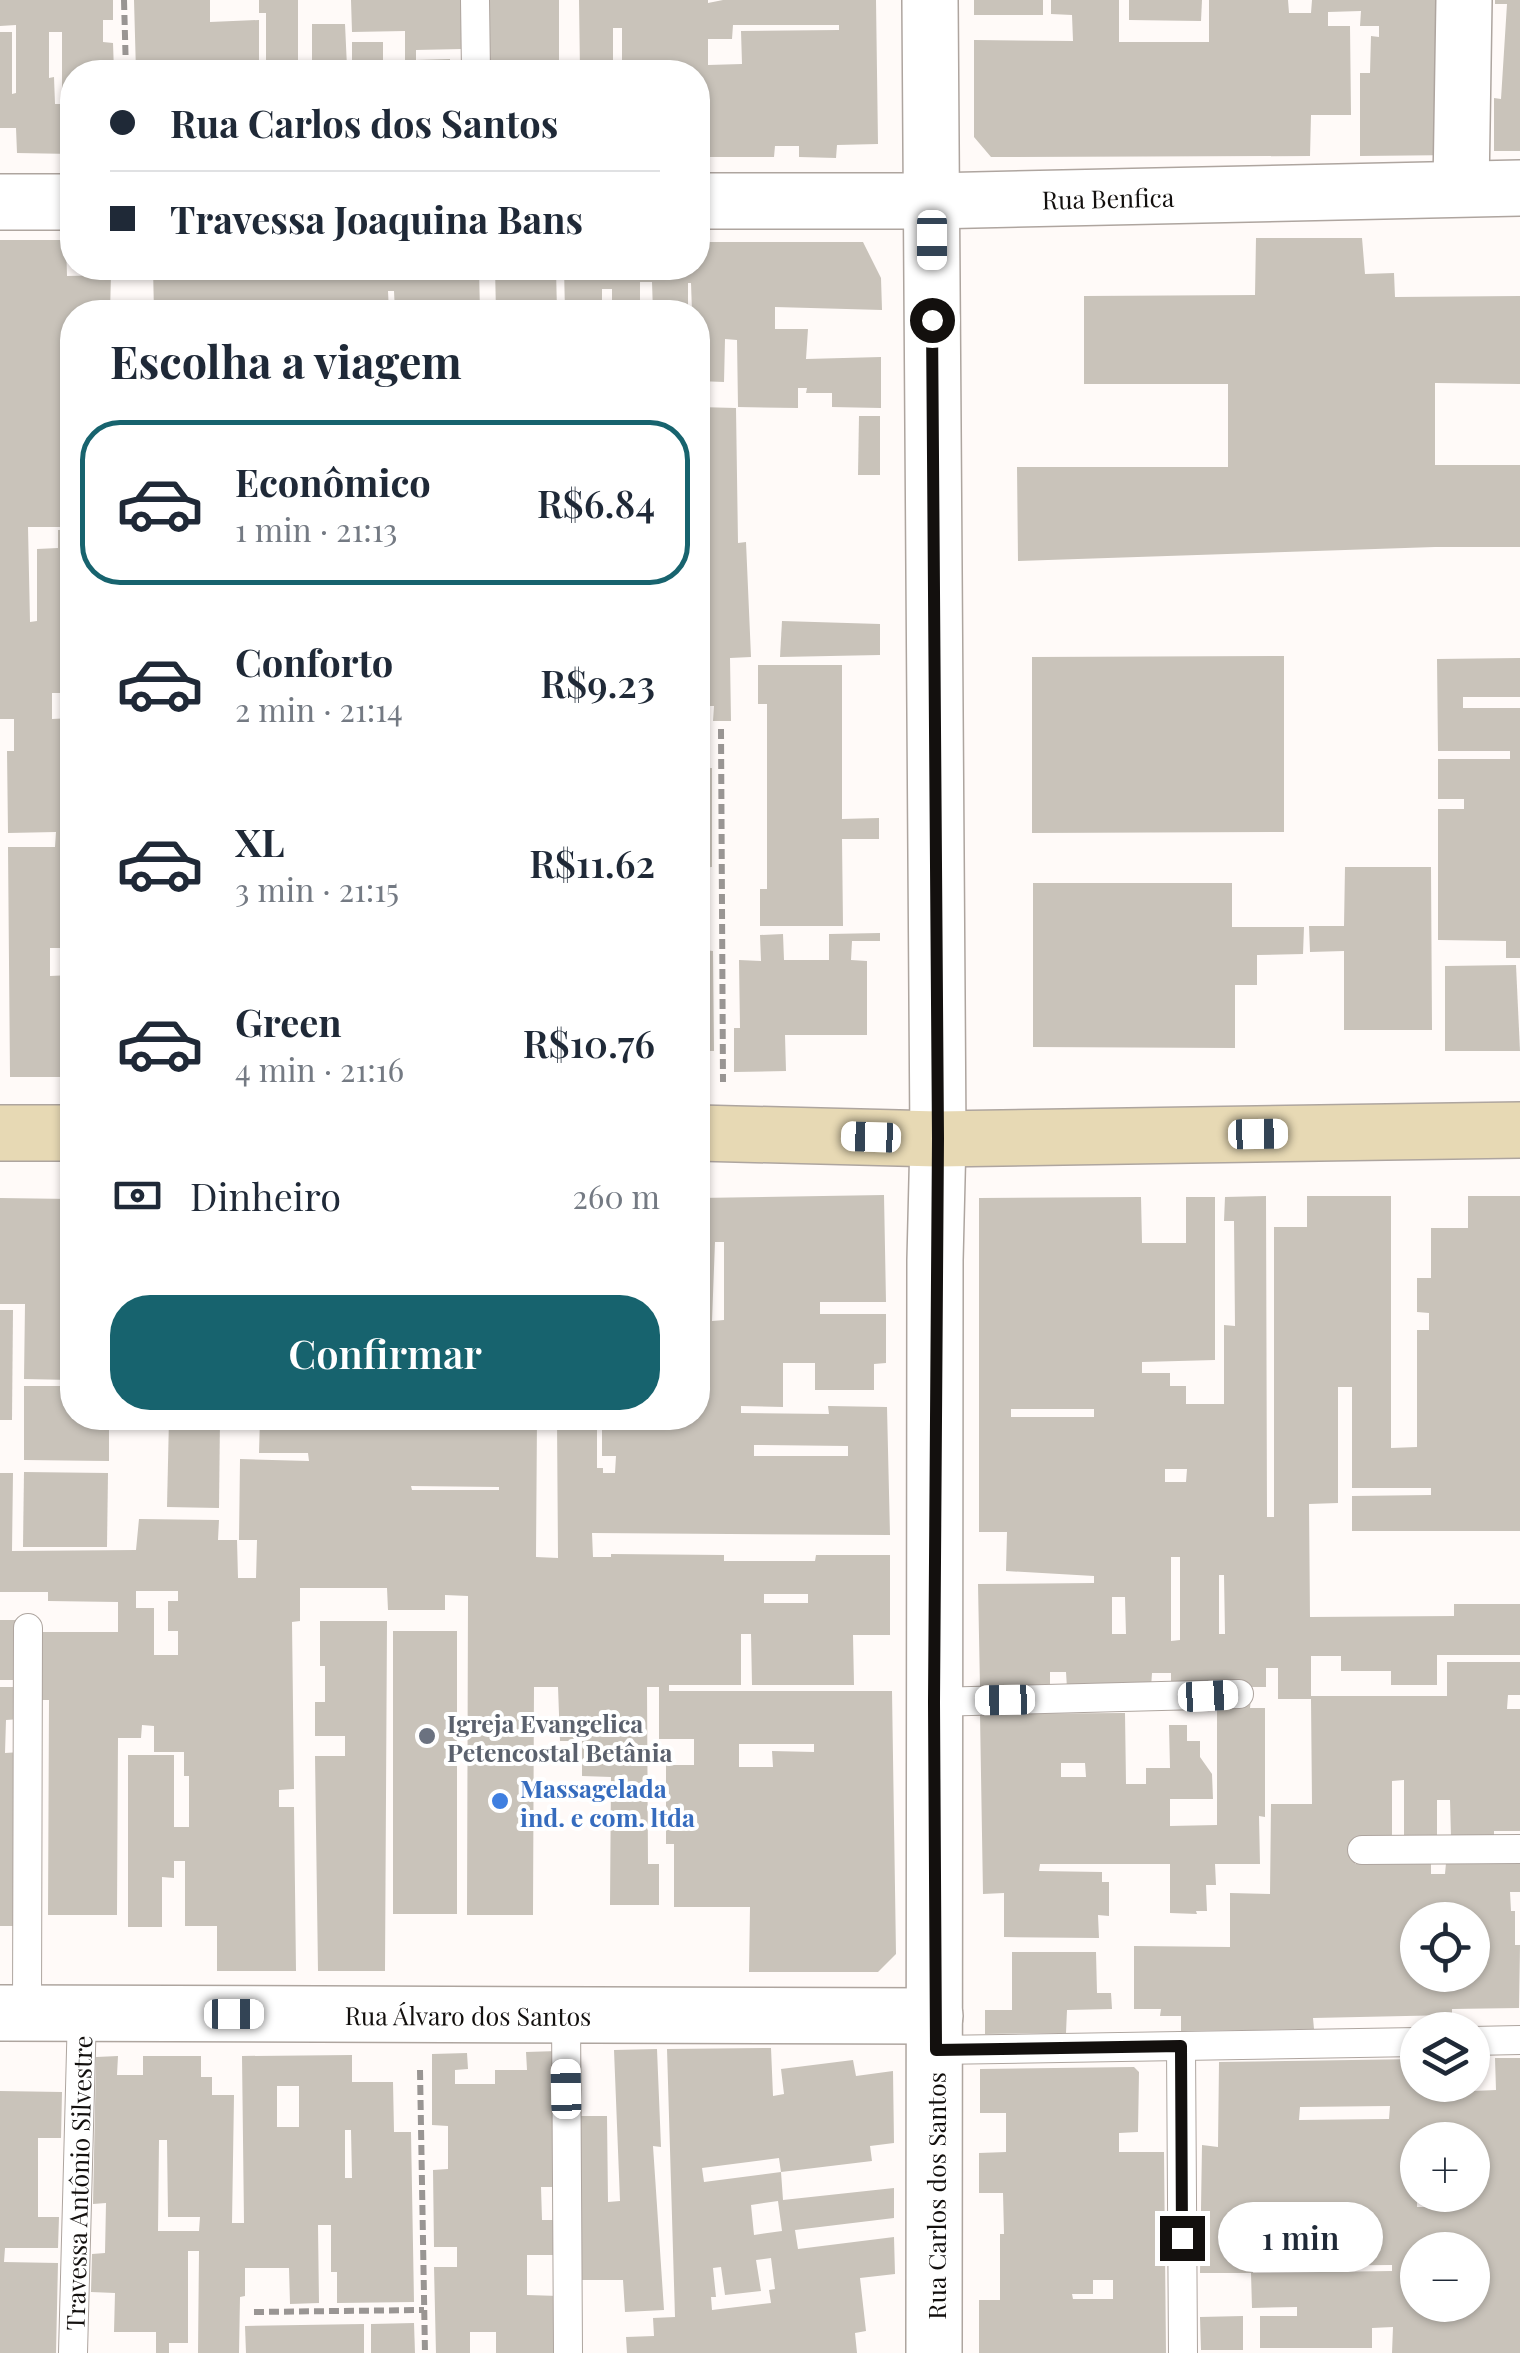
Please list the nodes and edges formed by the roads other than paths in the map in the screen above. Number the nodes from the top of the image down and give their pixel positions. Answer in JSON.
{"nodes":[{"id":1,"x":475,"y":0,"type":"edge"},
{"id":2,"x":930,"y":0,"type":"edge"},
{"id":3,"x":1464,"y":0,"type":"edge"},
{"id":4,"x":476,"y":60,"type":"edge"},
{"id":5,"x":1460,"y":188,"type":"junction"},
{"id":6,"x":1520,"y":188,"type":"edge"},
{"id":7,"x":931,"y":201,"type":"junction"},
{"id":8,"x":0,"y":202,"type":"edge"},
{"id":9,"x":60,"y":202,"type":"edge"},
{"id":10,"x":710,"y":202,"type":"edge"},
{"id":11,"x":1520,"y":1130,"type":"edge"},
{"id":12,"x":0,"y":1133,"type":"edge"},
{"id":13,"x":60,"y":1133,"type":"edge"},
{"id":14,"x":710,"y":1133,"type":"edge"},
{"id":15,"x":938,"y":1138,"type":"junction"},
{"id":16,"x":28,"y":1628,"type":"dead end"},
{"id":17,"x":1239,"y":1694,"type":"dead end"},
{"id":18,"x":934,"y":1702,"type":"junction"},
{"id":19,"x":1362,"y":1850,"type":"dead end"},
{"id":20,"x":1520,"y":1850,"type":"edge"},
{"id":21,"x":14,"y":2013,"type":"edge"},
{"id":22,"x":82,"y":2014,"type":"junction"},
{"id":23,"x":566,"y":2014,"type":"junction"},
{"id":24,"x":935,"y":2033,"type":"junction"},
{"id":25,"x":1520,"y":2040,"type":"edge"},
{"id":26,"x":1490,"y":2041,"type":"edge"},
{"id":27,"x":1400,"y":2042,"type":"edge"},
{"id":28,"x":1181,"y":2046,"type":"junction"},
{"id":29,"x":73,"y":2353,"type":"edge"},
{"id":30,"x":568,"y":2353,"type":"edge"},
{"id":31,"x":934,"y":2353,"type":"edge"},
{"id":32,"x":1184,"y":2353,"type":"edge"}],
"edges":[{"from":1,"to":4,"type":"lane"},
{"from":2,"to":7,"type":"street","name":"Rua Carlos dos Santos"},
{"from":3,"to":5,"type":"street"},
{"from":5,"to":6,"type":"street","name":"Rua Benfica"},
{"from":5,"to":7,"type":"street","name":"Rua Benfica"},
{"from":7,"to":10,"type":"street","name":"Rua Benfica"},
{"from":7,"to":15,"type":"street","name":"Rua Carlos dos Santos"},
{"from":8,"to":9,"type":"street"},
{"from":11,"to":15,"type":"street"},
{"from":12,"to":13,"type":"street"},
{"from":14,"to":15,"type":"street"},
{"from":15,"to":18,"type":"street","name":"Rua Carlos dos Santos"},
{"from":16,"to":21,"type":"lane"},
{"from":17,"to":18,"type":"lane"},
{"from":18,"to":24,"type":"street","name":"Rua Carlos dos Santos"},
{"from":19,"to":20,"type":"lane"},
{"from":21,"to":22,"type":"street","name":"Rua Álvaro dos Santos"},
{"from":22,"to":23,"type":"street","name":"Rua Álvaro dos Santos"},
{"from":22,"to":29,"type":"lane","name":"Travessa Antônio Silvestre"},
{"from":23,"to":24,"type":"street","name":"Rua Álvaro dos Santos"},
{"from":23,"to":30,"type":"lane"},
{"from":24,"to":28,"type":"lane"},
{"from":24,"to":31,"type":"street","name":"Rua Carlos dos Santos"},
{"from":25,"to":26,"type":"lane"},
{"from":27,"to":28,"type":"lane"},
{"from":28,"to":32,"type":"lane"}]}
